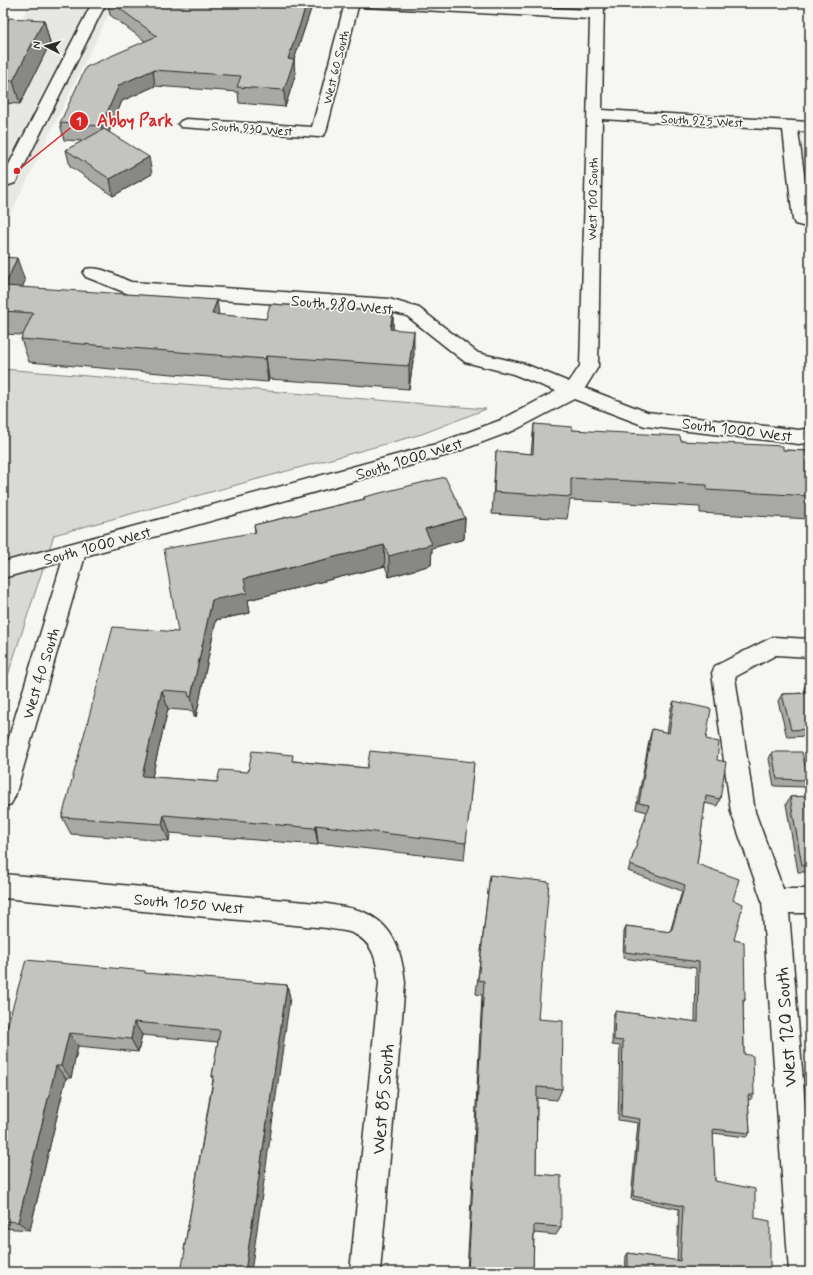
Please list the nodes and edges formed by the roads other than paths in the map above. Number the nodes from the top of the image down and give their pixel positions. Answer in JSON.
{"nodes":[{"id":1,"x":99,"y":3,"type":"edge"},
{"id":2,"x":352,"y":3,"type":"edge"},
{"id":3,"x":366,"y":3,"type":"edge"},
{"id":4,"x":597,"y":9,"type":"edge"},
{"id":5,"x":594,"y":114,"type":"junction"},
{"id":6,"x":186,"y":124,"type":"dead end"},
{"id":7,"x":790,"y":126,"type":"junction"},
{"id":8,"x":810,"y":127,"type":"edge"},
{"id":9,"x":318,"y":132,"type":"joint"},
{"id":10,"x":9,"y":180,"type":"dead end"},
{"id":11,"x":810,"y":223,"type":"edge"},
{"id":12,"x":92,"y":273,"type":"dead end"},
{"id":13,"x":574,"y":391,"type":"junction"},
{"id":14,"x":810,"y":435,"type":"edge"},
{"id":15,"x":76,"y":551,"type":"junction"},
{"id":16,"x":3,"y":570,"type":"edge"},
{"id":17,"x":810,"y":648,"type":"edge"},
{"id":18,"x":3,"y":796,"type":"edge"},
{"id":19,"x":3,"y":886,"type":"edge"},
{"id":20,"x":775,"y":901,"type":"junction"},
{"id":21,"x":810,"y":901,"type":"edge"},
{"id":22,"x":371,"y":931,"type":"joint"},
{"id":23,"x":366,"y":1272,"type":"edge"},
{"id":24,"x":804,"y":1272,"type":"edge"}],
"edges":[{"from":1,"to":10,"type":"street"},
{"from":2,"to":9,"type":"street","name":"West 60 South"},
{"from":3,"to":4,"type":"street"},
{"from":4,"to":5,"type":"street","name":"West 100 South"},
{"from":5,"to":7,"type":"street","name":"South 925 West"},
{"from":5,"to":13,"type":"street","name":"West 100 South"},
{"from":6,"to":9,"type":"street","name":"South 930 West"},
{"from":7,"to":8,"type":"street","name":"South 925 West"},
{"from":7,"to":11,"type":"street"},
{"from":12,"to":13,"type":"street","name":"South 980 West"},
{"from":13,"to":14,"type":"street","name":"South 1000 West"},
{"from":13,"to":15,"type":"street","name":"South 1000 West"},
{"from":15,"to":16,"type":"street","name":"South 1000 West"},
{"from":15,"to":18,"type":"street","name":"West 40 South"},
{"from":17,"to":20,"type":"street","name":"West 120 South"},
{"from":19,"to":22,"type":"street","name":"South 1050 West"},
{"from":20,"to":21,"type":"street"},
{"from":20,"to":24,"type":"street","name":"West 120 South"},
{"from":22,"to":23,"type":"street","name":"West 85 South"}]}
